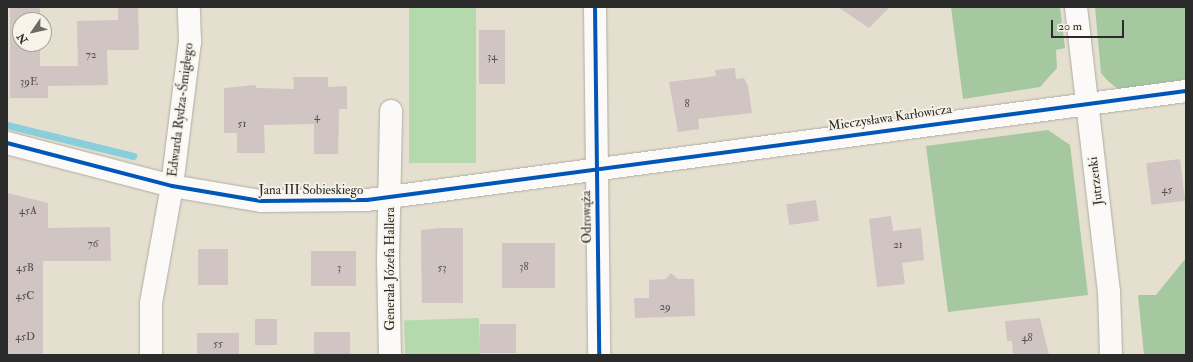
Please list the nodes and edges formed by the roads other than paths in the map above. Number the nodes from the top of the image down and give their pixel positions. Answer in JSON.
{"nodes":[{"id":1,"x":189,"y":7,"type":"edge"},
{"id":2,"x":595,"y":7,"type":"edge"},
{"id":3,"x":1076,"y":7,"type":"edge"},
{"id":4,"x":1186,"y":91,"type":"edge"},
{"id":5,"x":1087,"y":102,"type":"junction"},
{"id":6,"x":391,"y":111,"type":"dead end"},
{"id":7,"x":7,"y":143,"type":"edge"},
{"id":8,"x":596,"y":167,"type":"junction"},
{"id":9,"x":172,"y":186,"type":"junction"},
{"id":10,"x":390,"y":197,"type":"junction"},
{"id":11,"x":151,"y":355,"type":"edge"},
{"id":12,"x":390,"y":355,"type":"edge"},
{"id":13,"x":599,"y":355,"type":"edge"},
{"id":14,"x":1112,"y":355,"type":"edge"}],
"edges":[{"from":1,"to":9,"type":"street","name":"Edwarda Rydza-Śmigłego"},
{"from":2,"to":8,"type":"street","name":"Odrowąża"},
{"from":3,"to":5,"type":"street","name":"Jutrzenki"},
{"from":4,"to":5,"type":"street","name":"Mieczysława Karłowicza"},
{"from":5,"to":8,"type":"street","name":"Mieczysława Karłowicza"},
{"from":5,"to":14,"type":"street","name":"Jutrzenki"},
{"from":6,"to":10,"type":"street","name":"Generała Józefa Hallera"},
{"from":7,"to":9,"type":"street","name":"Jana III Sobieskiego"},
{"from":8,"to":10,"type":"street","name":"Jana III Sobieskiego"},
{"from":8,"to":13,"type":"street","name":"Odrowąża"},
{"from":9,"to":10,"type":"street","name":"Jana III Sobieskiego"},
{"from":9,"to":11,"type":"street","name":"Edwarda Rydza-Śmigłego"},
{"from":10,"to":12,"type":"street","name":"Generała Józefa Hallera"}]}
